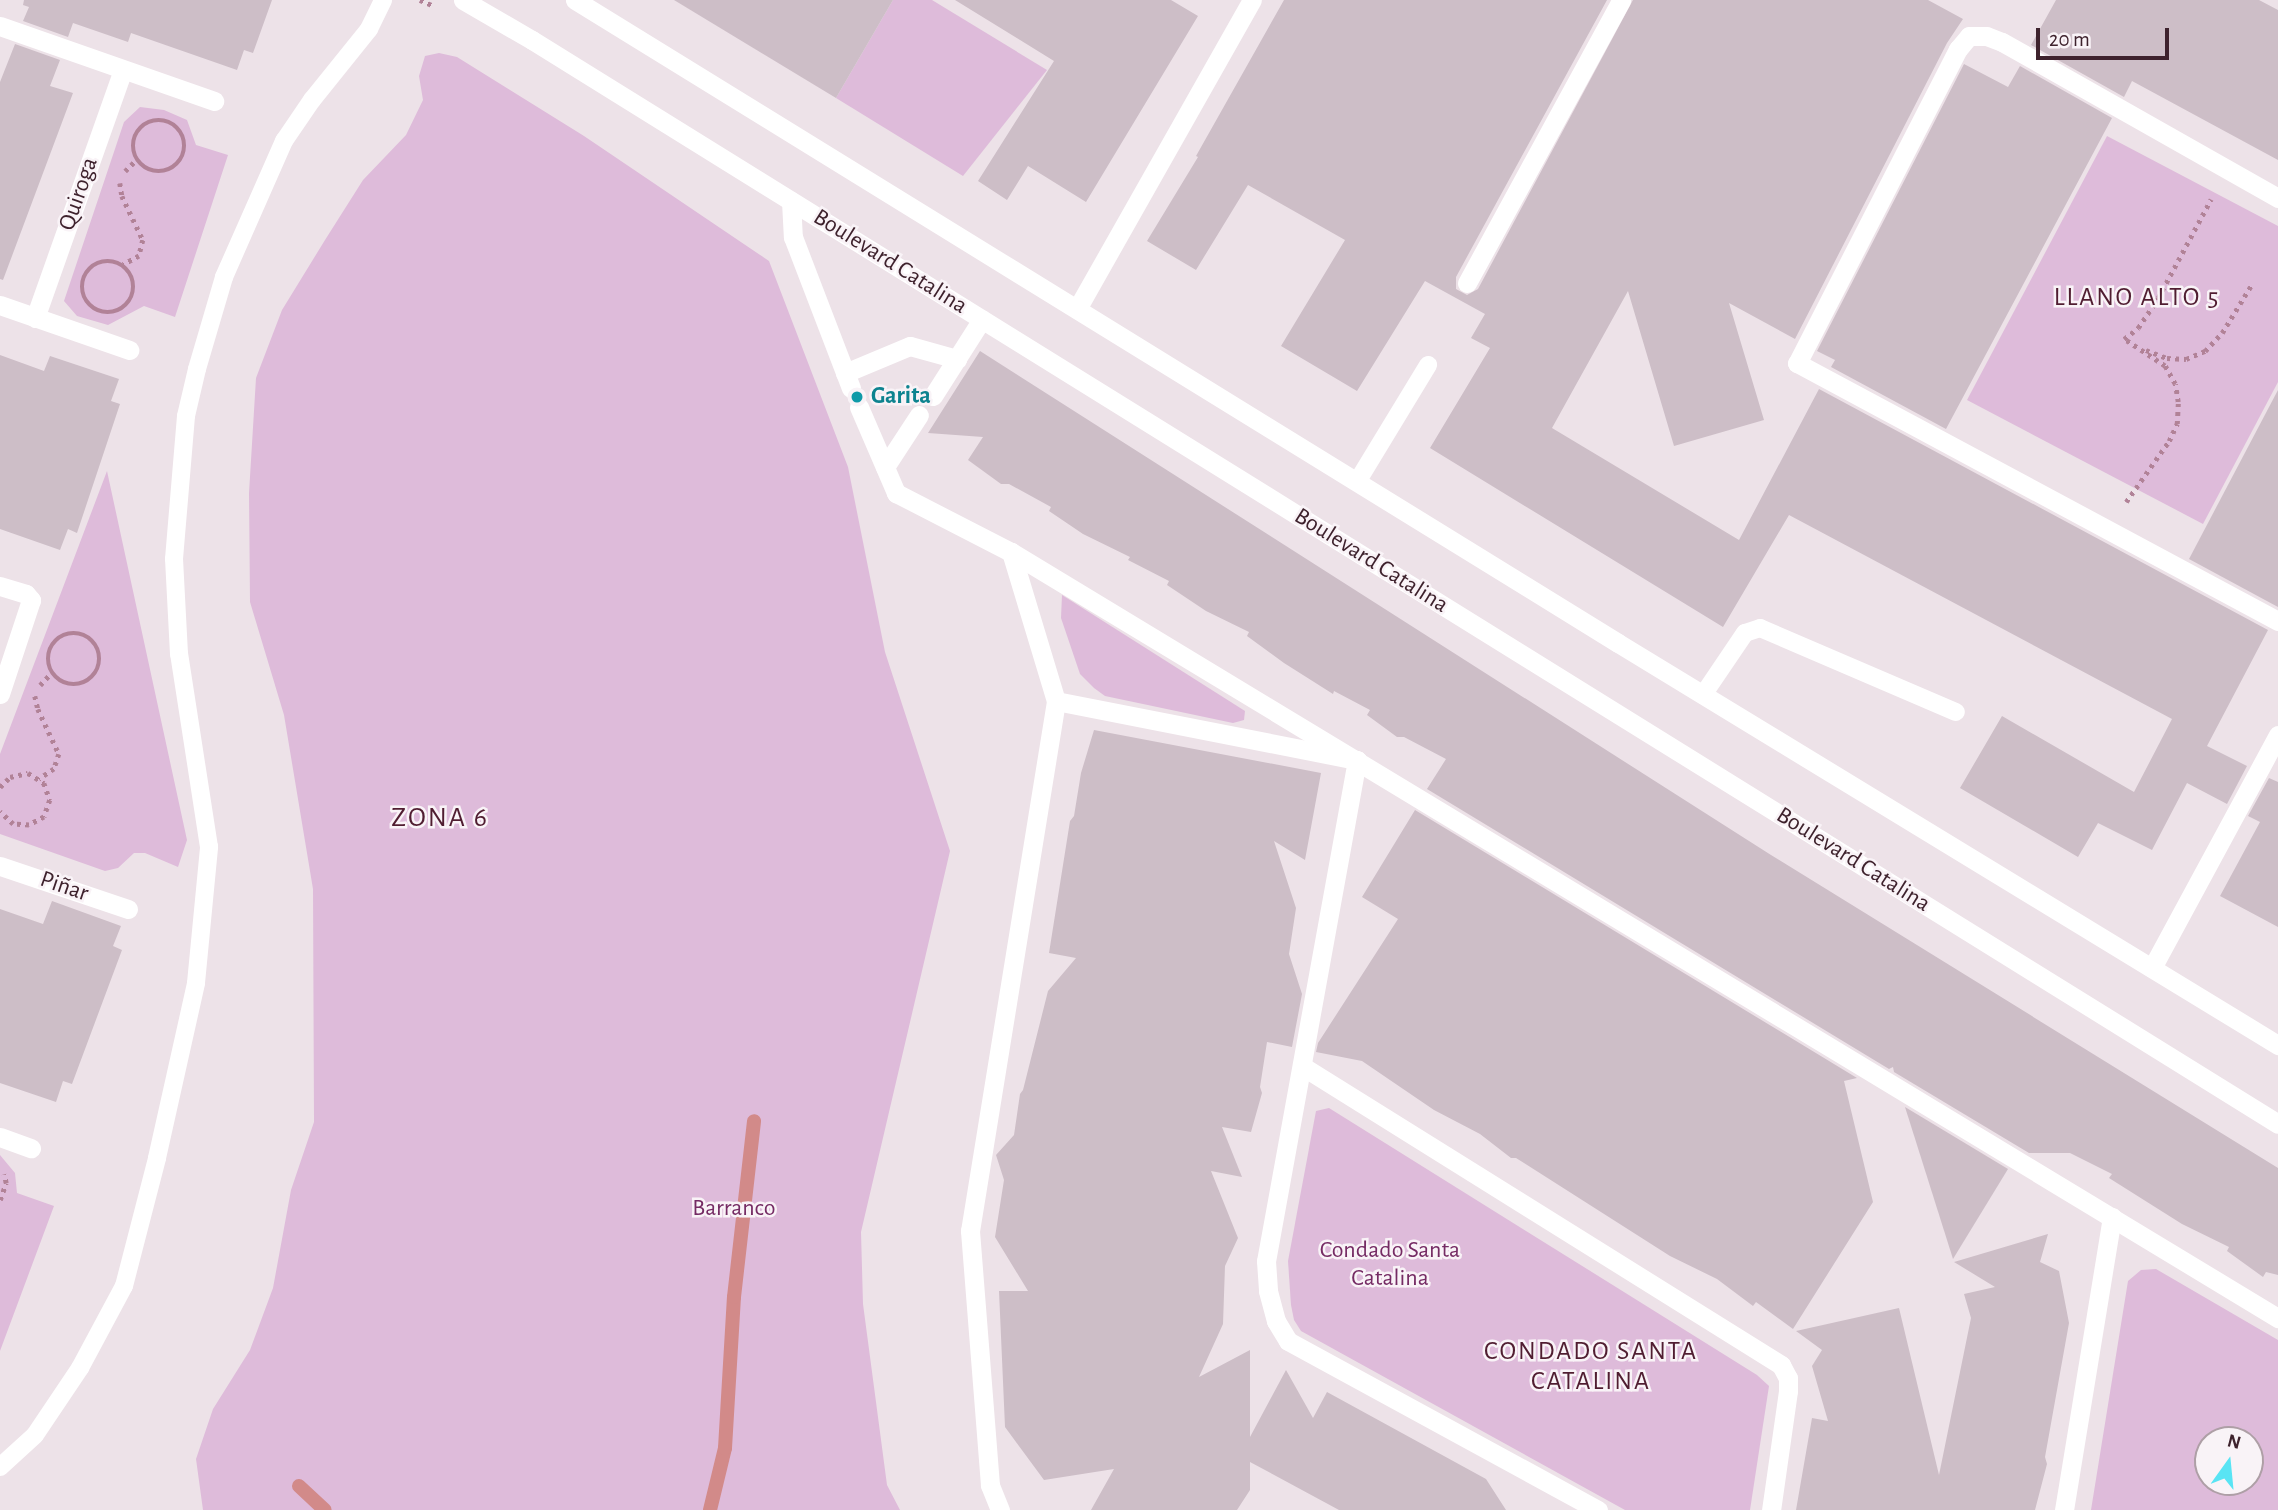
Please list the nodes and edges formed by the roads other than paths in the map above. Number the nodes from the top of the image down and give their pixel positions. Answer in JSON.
{"nodes":[{"id":1,"x":383,"y":0,"type":"edge"},
{"id":2,"x":463,"y":0,"type":"edge"},
{"id":3,"x":575,"y":0,"type":"edge"},
{"id":4,"x":1621,"y":0,"type":"edge"},
{"id":5,"x":1246,"y":2,"type":"edge"},
{"id":6,"x":0,"y":26,"type":"edge"},
{"id":7,"x":123,"y":70,"type":"junction"},
{"id":8,"x":214,"y":102,"type":"dead end"},
{"id":9,"x":2278,"y":198,"type":"edge"},
{"id":10,"x":791,"y":201,"type":"junction"},
{"id":11,"x":1467,"y":283,"type":"dead end"},
{"id":12,"x":0,"y":306,"type":"edge"},
{"id":13,"x":1077,"y":309,"type":"junction"},
{"id":14,"x":35,"y":318,"type":"junction"},
{"id":15,"x":982,"y":319,"type":"junction"},
{"id":16,"x":129,"y":350,"type":"dead end"},
{"id":17,"x":957,"y":359,"type":"junction"},
{"id":18,"x":1428,"y":365,"type":"dead end"},
{"id":19,"x":933,"y":396,"type":"dead end"},
{"id":20,"x":859,"y":407,"type":"dead end"},
{"id":21,"x":919,"y":415,"type":"dead end"},
{"id":22,"x":885,"y":467,"type":"junction"},
{"id":23,"x":1357,"y":482,"type":"junction"},
{"id":24,"x":1011,"y":552,"type":"junction"},
{"id":25,"x":0,"y":586,"type":"edge"},
{"id":26,"x":2278,"y":621,"type":"edge"},
{"id":27,"x":0,"y":694,"type":"edge"},
{"id":28,"x":1703,"y":695,"type":"junction"},
{"id":29,"x":1056,"y":701,"type":"junction"},
{"id":30,"x":1956,"y":712,"type":"dead end"},
{"id":31,"x":2278,"y":735,"type":"edge"},
{"id":32,"x":1357,"y":760,"type":"junction"},
{"id":33,"x":0,"y":866,"type":"edge"},
{"id":34,"x":128,"y":909,"type":"dead end"},
{"id":35,"x":2152,"y":968,"type":"junction"},
{"id":36,"x":2278,"y":1045,"type":"edge"},
{"id":37,"x":1302,"y":1066,"type":"junction"},
{"id":38,"x":2278,"y":1124,"type":"edge"},
{"id":39,"x":0,"y":1137,"type":"edge"},
{"id":40,"x":31,"y":1148,"type":"dead end"},
{"id":41,"x":2112,"y":1217,"type":"junction"},
{"id":42,"x":2278,"y":1318,"type":"edge"},
{"id":43,"x":0,"y":1468,"type":"edge"},
{"id":44,"x":1000,"y":1510,"type":"edge"},
{"id":45,"x":1598,"y":1510,"type":"edge"},
{"id":46,"x":1771,"y":1510,"type":"edge"},
{"id":47,"x":2064,"y":1510,"type":"edge"}],
"edges":[{"from":1,"to":43,"type":"lane"},
{"from":2,"to":10,"type":"street","name":"Boulevard Catalina"},
{"from":3,"to":13,"type":"street"},
{"from":4,"to":11,"type":"street"},
{"from":5,"to":13,"type":"street"},
{"from":6,"to":7,"type":"street"},
{"from":7,"to":8,"type":"street"},
{"from":7,"to":14,"type":"street","name":"Quiroga"},
{"from":9,"to":26,"type":"street"},
{"from":10,"to":15,"type":"street","name":"Boulevard Catalina"},
{"from":10,"to":17,"type":"street"},
{"from":12,"to":14,"type":"street"},
{"from":13,"to":23,"type":"street"},
{"from":14,"to":16,"type":"street"},
{"from":15,"to":17,"type":"street"},
{"from":15,"to":38,"type":"street","name":"Boulevard Catalina"},
{"from":17,"to":19,"type":"street"},
{"from":18,"to":23,"type":"lane"},
{"from":20,"to":22,"type":"street"},
{"from":21,"to":22,"type":"street"},
{"from":22,"to":24,"type":"street"},
{"from":23,"to":28,"type":"street"},
{"from":24,"to":29,"type":"street"},
{"from":24,"to":32,"type":"street"},
{"from":25,"to":27,"type":"street"},
{"from":28,"to":30,"type":"lane"},
{"from":28,"to":35,"type":"street"},
{"from":29,"to":32,"type":"street"},
{"from":29,"to":44,"type":"street"},
{"from":31,"to":35,"type":"street"},
{"from":32,"to":37,"type":"street"},
{"from":32,"to":41,"type":"street"},
{"from":33,"to":34,"type":"street","name":"Piñar"},
{"from":35,"to":36,"type":"street"},
{"from":37,"to":45,"type":"street"},
{"from":37,"to":46,"type":"street"},
{"from":39,"to":40,"type":"street"},
{"from":41,"to":42,"type":"street"},
{"from":41,"to":47,"type":"street"}]}
